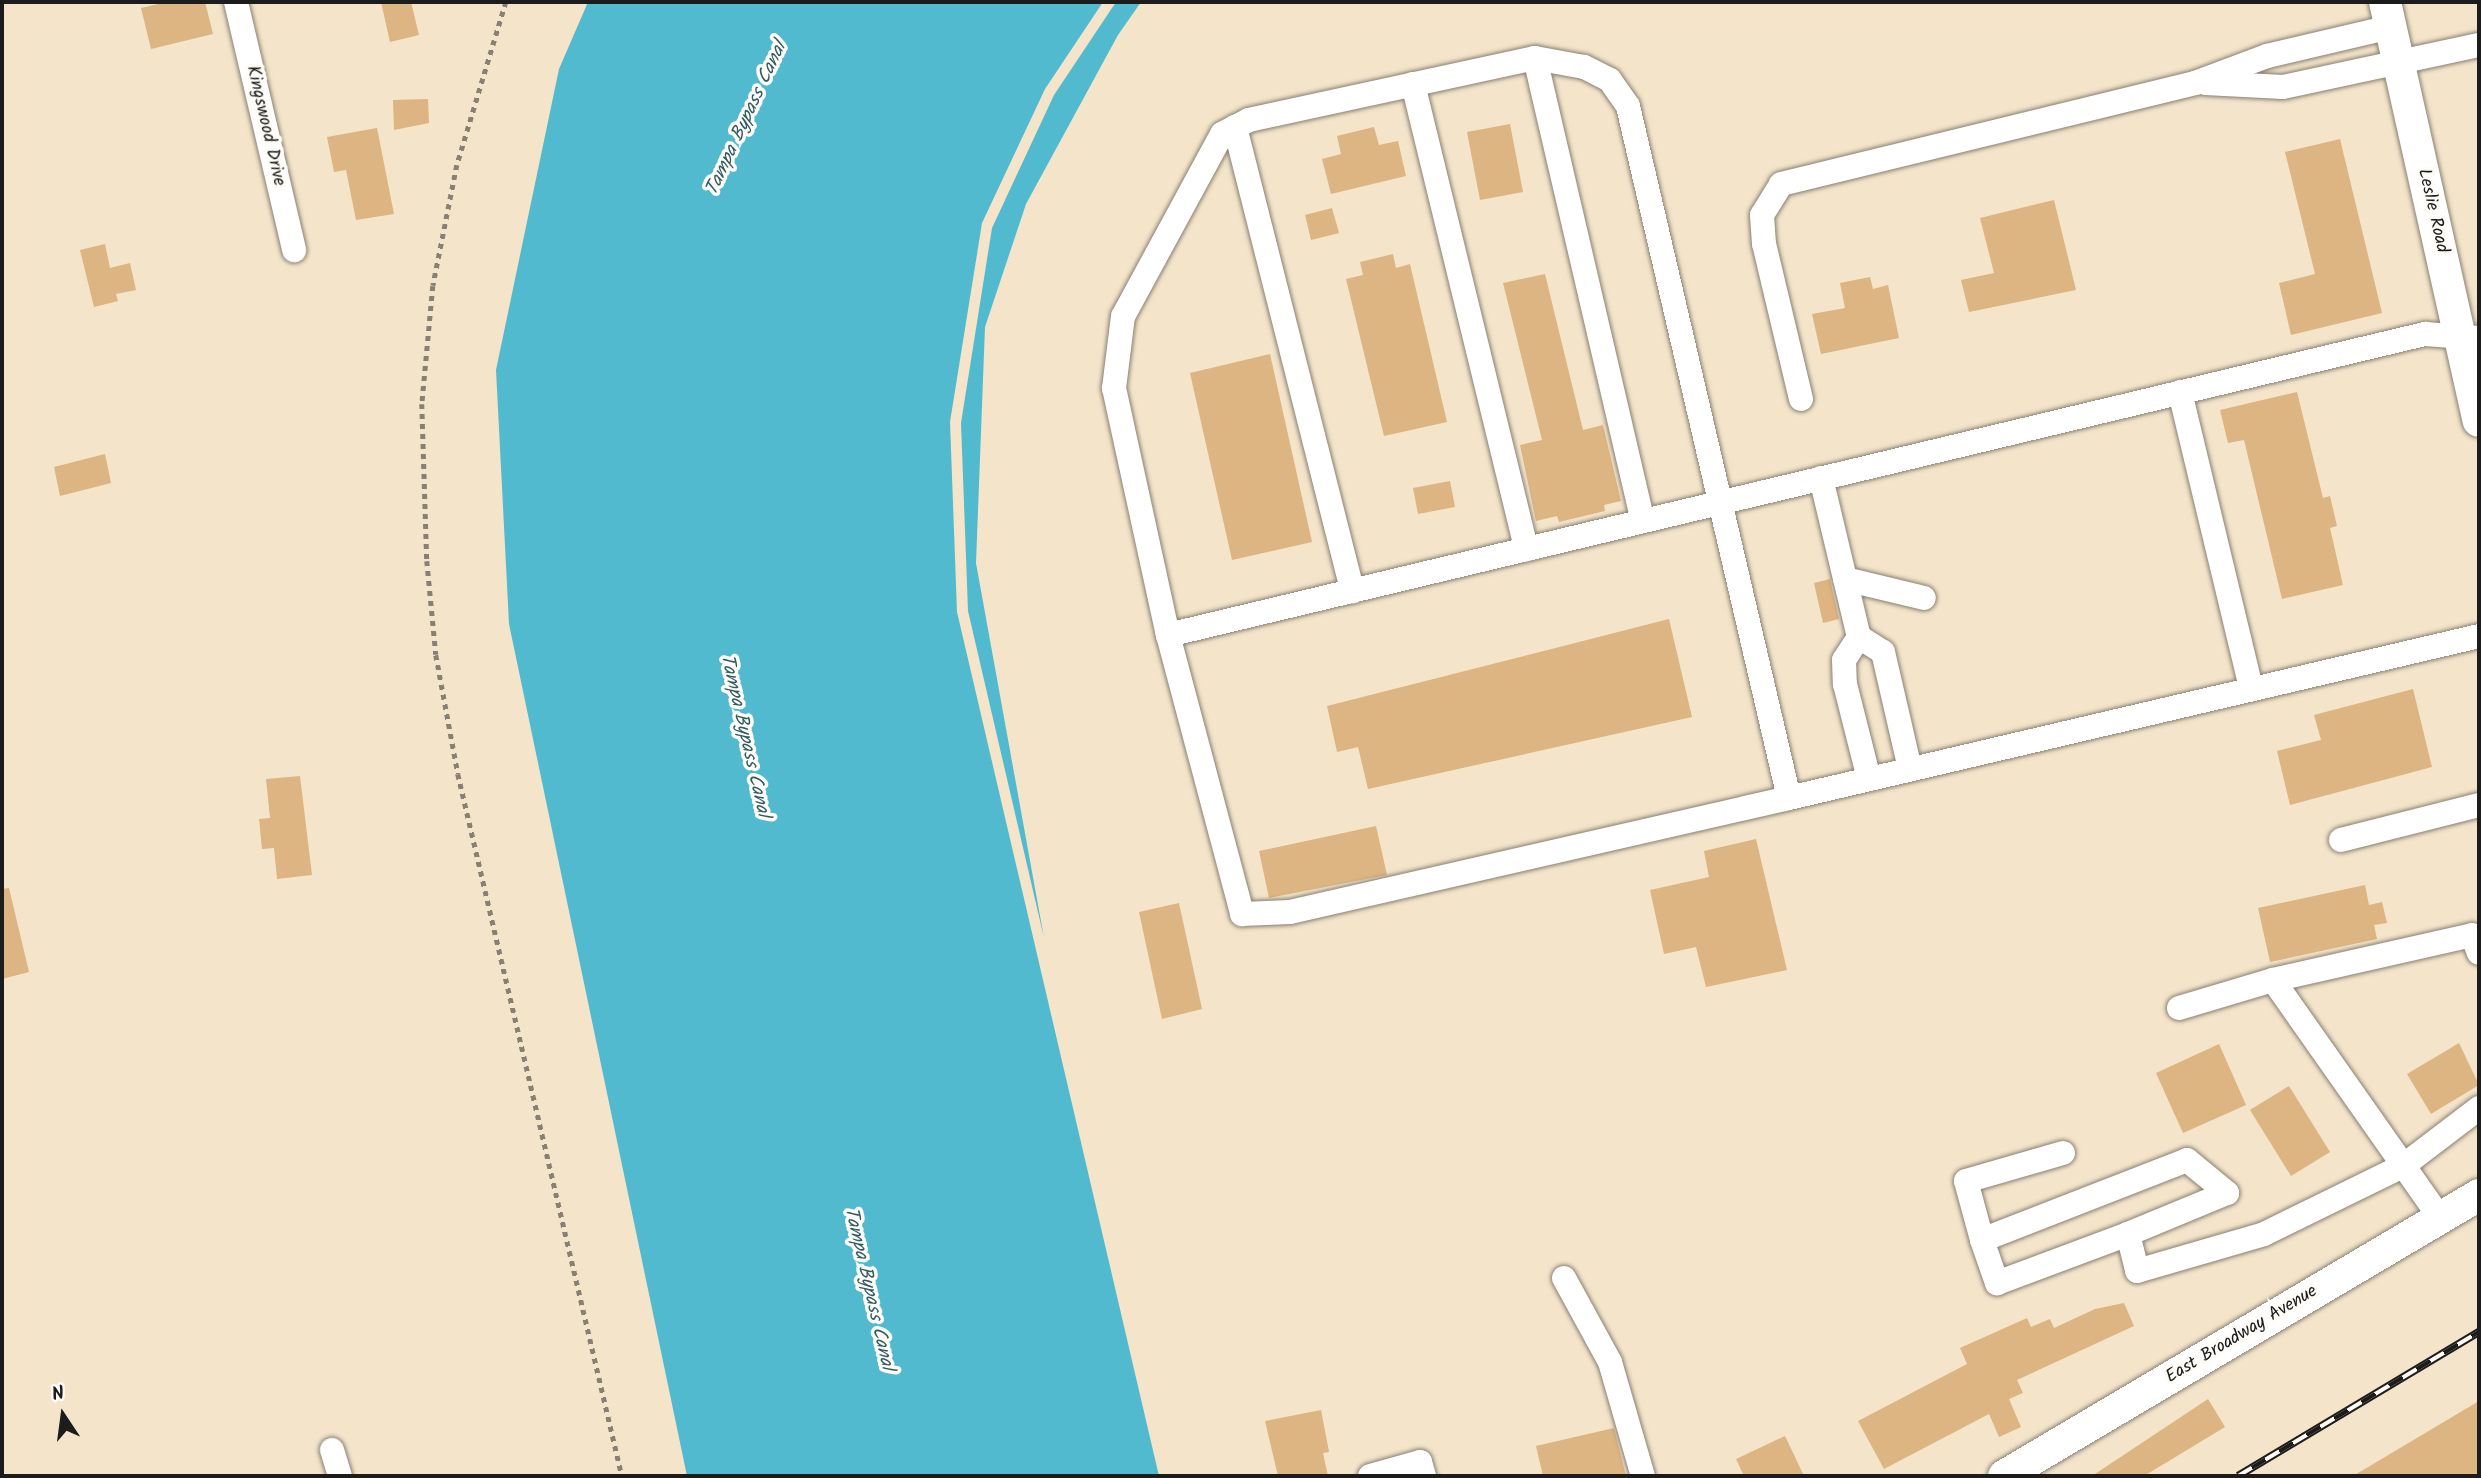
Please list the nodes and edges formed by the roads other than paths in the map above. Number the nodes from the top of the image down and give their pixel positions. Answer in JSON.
{"nodes":[{"id":1,"x":236,"y":2,"type":"edge"},
{"id":2,"x":2388,"y":15,"type":"edge"},
{"id":3,"x":2479,"y":45,"type":"edge"},
{"id":4,"x":1535,"y":58,"type":"junction"},
{"id":5,"x":2400,"y":64,"type":"junction"},
{"id":6,"x":2195,"y":83,"type":"junction"},
{"id":7,"x":1413,"y":84,"type":"junction"},
{"id":8,"x":1235,"y":127,"type":"junction"},
{"id":9,"x":294,"y":250,"type":"dead end"},
{"id":10,"x":2470,"y":338,"type":"edge"},
{"id":11,"x":2180,"y":392,"type":"junction"},
{"id":12,"x":1801,"y":399,"type":"dead end"},
{"id":13,"x":2479,"y":421,"type":"edge"},
{"id":14,"x":1821,"y":478,"type":"junction"},
{"id":15,"x":1721,"y":503,"type":"junction"},
{"id":16,"x":1643,"y":521,"type":"junction"},
{"id":17,"x":1526,"y":549,"type":"junction"},
{"id":18,"x":1845,"y":579,"type":"junction"},
{"id":19,"x":1352,"y":591,"type":"junction"},
{"id":20,"x":1924,"y":598,"type":"dead end"},
{"id":21,"x":1168,"y":635,"type":"junction"},
{"id":22,"x":2479,"y":636,"type":"edge"},
{"id":23,"x":1859,"y":637,"type":"junction"},
{"id":24,"x":2251,"y":688,"type":"junction"},
{"id":25,"x":1910,"y":769,"type":"junction"},
{"id":26,"x":1869,"y":779,"type":"junction"},
{"id":27,"x":1789,"y":799,"type":"junction"},
{"id":28,"x":2479,"y":805,"type":"edge"},
{"id":29,"x":2341,"y":840,"type":"dead end"},
{"id":30,"x":2479,"y":953,"type":"edge"},
{"id":31,"x":2273,"y":981,"type":"junction"},
{"id":32,"x":2179,"y":1008,"type":"dead end"},
{"id":33,"x":2479,"y":1108,"type":"edge"},
{"id":34,"x":2063,"y":1153,"type":"dead end"},
{"id":35,"x":2403,"y":1166,"type":"junction"},
{"id":36,"x":2479,"y":1195,"type":"edge"},
{"id":37,"x":2440,"y":1218,"type":"junction"},
{"id":38,"x":2128,"y":1234,"type":"junction"},
{"id":39,"x":1982,"y":1240,"type":"junction"},
{"id":40,"x":1564,"y":1278,"type":"dead end"},
{"id":41,"x":332,"y":1450,"type":"dead end"},
{"id":42,"x":340,"y":1476,"type":"edge"},
{"id":43,"x":1370,"y":1476,"type":"edge"},
{"id":44,"x":1424,"y":1476,"type":"edge"},
{"id":45,"x":1643,"y":1476,"type":"edge"},
{"id":46,"x":2004,"y":1476,"type":"edge"}],
"edges":[{"from":1,"to":9,"type":"street","name":"Kingswood Drive"},
{"from":2,"to":5,"type":"main road","name":"Leslie Road"},
{"from":2,"to":6,"type":"street"},
{"from":3,"to":5,"type":"street"},
{"from":4,"to":7,"type":"street"},
{"from":4,"to":15,"type":"street"},
{"from":4,"to":16,"type":"street"},
{"from":5,"to":6,"type":"street"},
{"from":5,"to":10,"type":"main road","name":"Leslie Road"},
{"from":6,"to":12,"type":"street"},
{"from":7,"to":8,"type":"street"},
{"from":7,"to":17,"type":"street"},
{"from":8,"to":19,"type":"street"},
{"from":8,"to":21,"type":"street"},
{"from":10,"to":11,"type":"street"},
{"from":10,"to":13,"type":"main road","name":"Leslie Road"},
{"from":11,"to":14,"type":"street"},
{"from":11,"to":24,"type":"street"},
{"from":14,"to":15,"type":"street"},
{"from":14,"to":18,"type":"street"},
{"from":15,"to":16,"type":"street"},
{"from":15,"to":27,"type":"street"},
{"from":16,"to":17,"type":"street"},
{"from":17,"to":19,"type":"street"},
{"from":18,"to":20,"type":"street"},
{"from":18,"to":23,"type":"street"},
{"from":19,"to":21,"type":"street"},
{"from":21,"to":27,"type":"street"},
{"from":22,"to":24,"type":"street"},
{"from":23,"to":25,"type":"street"},
{"from":23,"to":26,"type":"street"},
{"from":24,"to":25,"type":"street"},
{"from":25,"to":26,"type":"street"},
{"from":26,"to":27,"type":"street"},
{"from":28,"to":29,"type":"street"},
{"from":30,"to":31,"type":"street"},
{"from":31,"to":32,"type":"street"},
{"from":31,"to":35,"type":"street"},
{"from":33,"to":35,"type":"street"},
{"from":34,"to":39,"type":"street"},
{"from":35,"to":37,"type":"street"},
{"from":35,"to":38,"type":"street"},
{"from":36,"to":37,"type":"main road","name":"East Broadway Avenue"},
{"from":37,"to":46,"type":"main road","name":"East Broadway Avenue"},
{"from":38,"to":39,"type":"street"},
{"from":38,"to":39,"type":"street"},
{"from":40,"to":45,"type":"street"},
{"from":41,"to":42,"type":"street"},
{"from":43,"to":44,"type":"street"}]}
